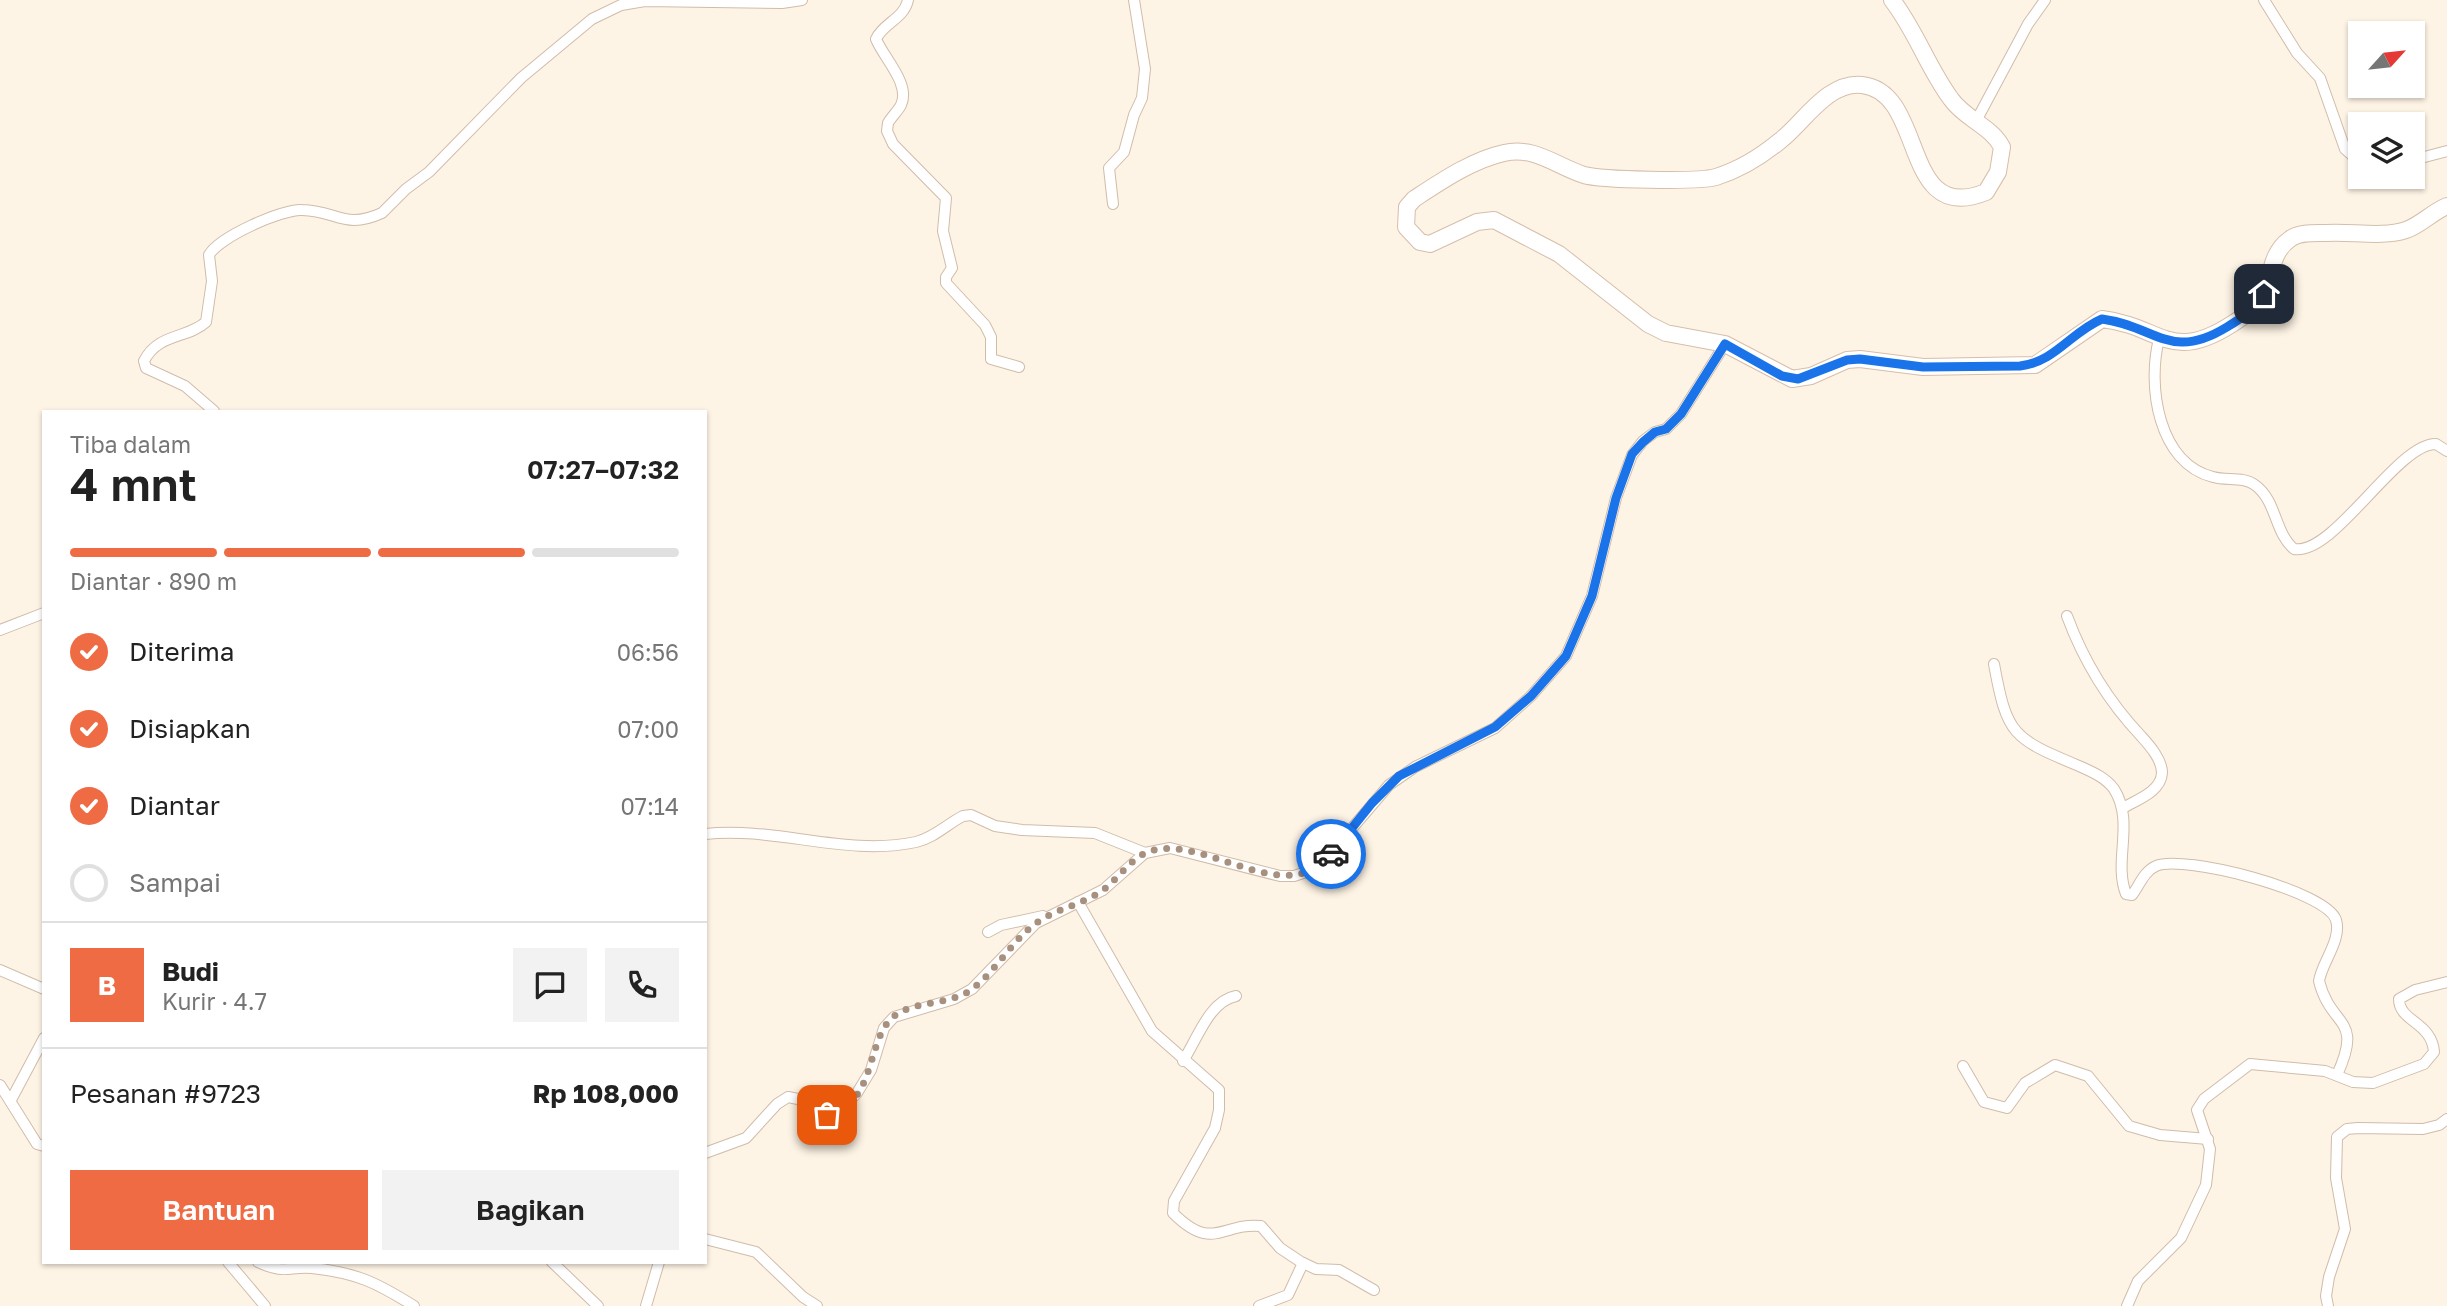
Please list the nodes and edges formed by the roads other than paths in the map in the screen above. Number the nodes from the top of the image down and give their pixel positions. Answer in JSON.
{"nodes":[{"id":1,"x":802,"y":0,"type":"edge"},
{"id":2,"x":908,"y":0,"type":"edge"},
{"id":3,"x":1134,"y":0,"type":"edge"},
{"id":4,"x":1892,"y":0,"type":"edge"},
{"id":5,"x":2045,"y":0,"type":"edge"},
{"id":6,"x":2264,"y":0,"type":"edge"},
{"id":7,"x":1975,"y":122,"type":"junction"},
{"id":8,"x":2447,"y":151,"type":"edge"},
{"id":9,"x":2348,"y":154,"type":"edge"},
{"id":10,"x":2425,"y":157,"type":"edge"},
{"id":11,"x":1113,"y":204,"type":"dead end"},
{"id":12,"x":2447,"y":206,"type":"edge"},
{"id":13,"x":2159,"y":339,"type":"junction"},
{"id":14,"x":1725,"y":344,"type":"junction"},
{"id":15,"x":1019,"y":367,"type":"dead end"},
{"id":16,"x":213,"y":410,"type":"edge"},
{"id":17,"x":2447,"y":451,"type":"edge"},
{"id":18,"x":42,"y":614,"type":"edge"},
{"id":19,"x":2067,"y":616,"type":"dead end"},
{"id":20,"x":0,"y":631,"type":"edge"},
{"id":21,"x":1994,"y":664,"type":"dead end"},
{"id":22,"x":2123,"y":808,"type":"junction"},
{"id":23,"x":707,"y":834,"type":"edge"},
{"id":24,"x":1144,"y":853,"type":"junction"},
{"id":25,"x":1078,"y":902,"type":"junction"},
{"id":26,"x":1050,"y":915,"type":"junction"},
{"id":27,"x":988,"y":932,"type":"dead end"},
{"id":28,"x":0,"y":970,"type":"edge"},
{"id":29,"x":2447,"y":982,"type":"edge"},
{"id":30,"x":42,"y":988,"type":"edge"},
{"id":31,"x":1236,"y":996,"type":"dead end"},
{"id":32,"x":42,"y":1042,"type":"edge"},
{"id":33,"x":1183,"y":1061,"type":"junction"},
{"id":34,"x":1964,"y":1066,"type":"dead end"},
{"id":35,"x":2337,"y":1075,"type":"junction"},
{"id":36,"x":0,"y":1085,"type":"edge"},
{"id":37,"x":11,"y":1100,"type":"junction"},
{"id":38,"x":2447,"y":1119,"type":"edge"},
{"id":39,"x":2208,"y":1139,"type":"junction"},
{"id":40,"x":42,"y":1145,"type":"edge"},
{"id":41,"x":707,"y":1152,"type":"edge"},
{"id":42,"x":707,"y":1240,"type":"edge"},
{"id":43,"x":1303,"y":1263,"type":"junction"},
{"id":44,"x":230,"y":1264,"type":"edge"},
{"id":45,"x":265,"y":1264,"type":"edge"},
{"id":46,"x":305,"y":1264,"type":"edge"},
{"id":47,"x":554,"y":1264,"type":"edge"},
{"id":48,"x":658,"y":1264,"type":"edge"},
{"id":49,"x":288,"y":1271,"type":"junction"},
{"id":50,"x":1374,"y":1290,"type":"dead end"},
{"id":51,"x":265,"y":1306,"type":"edge"},
{"id":52,"x":414,"y":1306,"type":"edge"},
{"id":53,"x":598,"y":1306,"type":"edge"},
{"id":54,"x":646,"y":1306,"type":"edge"},
{"id":55,"x":817,"y":1306,"type":"edge"},
{"id":56,"x":1259,"y":1306,"type":"edge"},
{"id":57,"x":2127,"y":1306,"type":"edge"},
{"id":58,"x":2328,"y":1306,"type":"edge"}],
"edges":[{"from":1,"to":16,"type":"street"},
{"from":2,"to":15,"type":"street"},
{"from":3,"to":11,"type":"street"},
{"from":4,"to":7,"type":"street"},
{"from":5,"to":7,"type":"street"},
{"from":6,"to":9,"type":"street"},
{"from":7,"to":14,"type":"street"},
{"from":8,"to":10,"type":"street"},
{"from":12,"to":13,"type":"street"},
{"from":13,"to":14,"type":"street"},
{"from":13,"to":17,"type":"street"},
{"from":14,"to":24,"type":"street"},
{"from":18,"to":20,"type":"street"},
{"from":19,"to":22,"type":"street"},
{"from":21,"to":22,"type":"street"},
{"from":22,"to":35,"type":"street"},
{"from":23,"to":24,"type":"street"},
{"from":24,"to":25,"type":"street"},
{"from":25,"to":26,"type":"street"},
{"from":25,"to":33,"type":"street"},
{"from":26,"to":27,"type":"street"},
{"from":26,"to":41,"type":"street"},
{"from":28,"to":30,"type":"street"},
{"from":29,"to":35,"type":"street"},
{"from":31,"to":33,"type":"street"},
{"from":32,"to":37,"type":"street"},
{"from":33,"to":43,"type":"street"},
{"from":34,"to":39,"type":"street"},
{"from":35,"to":39,"type":"street"},
{"from":36,"to":37,"type":"street"},
{"from":37,"to":40,"type":"street"},
{"from":38,"to":58,"type":"street"},
{"from":39,"to":57,"type":"street"},
{"from":42,"to":55,"type":"street"},
{"from":43,"to":50,"type":"street"},
{"from":43,"to":56,"type":"street"},
{"from":44,"to":51,"type":"street"},
{"from":45,"to":49,"type":"street"},
{"from":46,"to":49,"type":"street"},
{"from":47,"to":53,"type":"street"},
{"from":48,"to":54,"type":"street"},
{"from":49,"to":52,"type":"street"}]}
